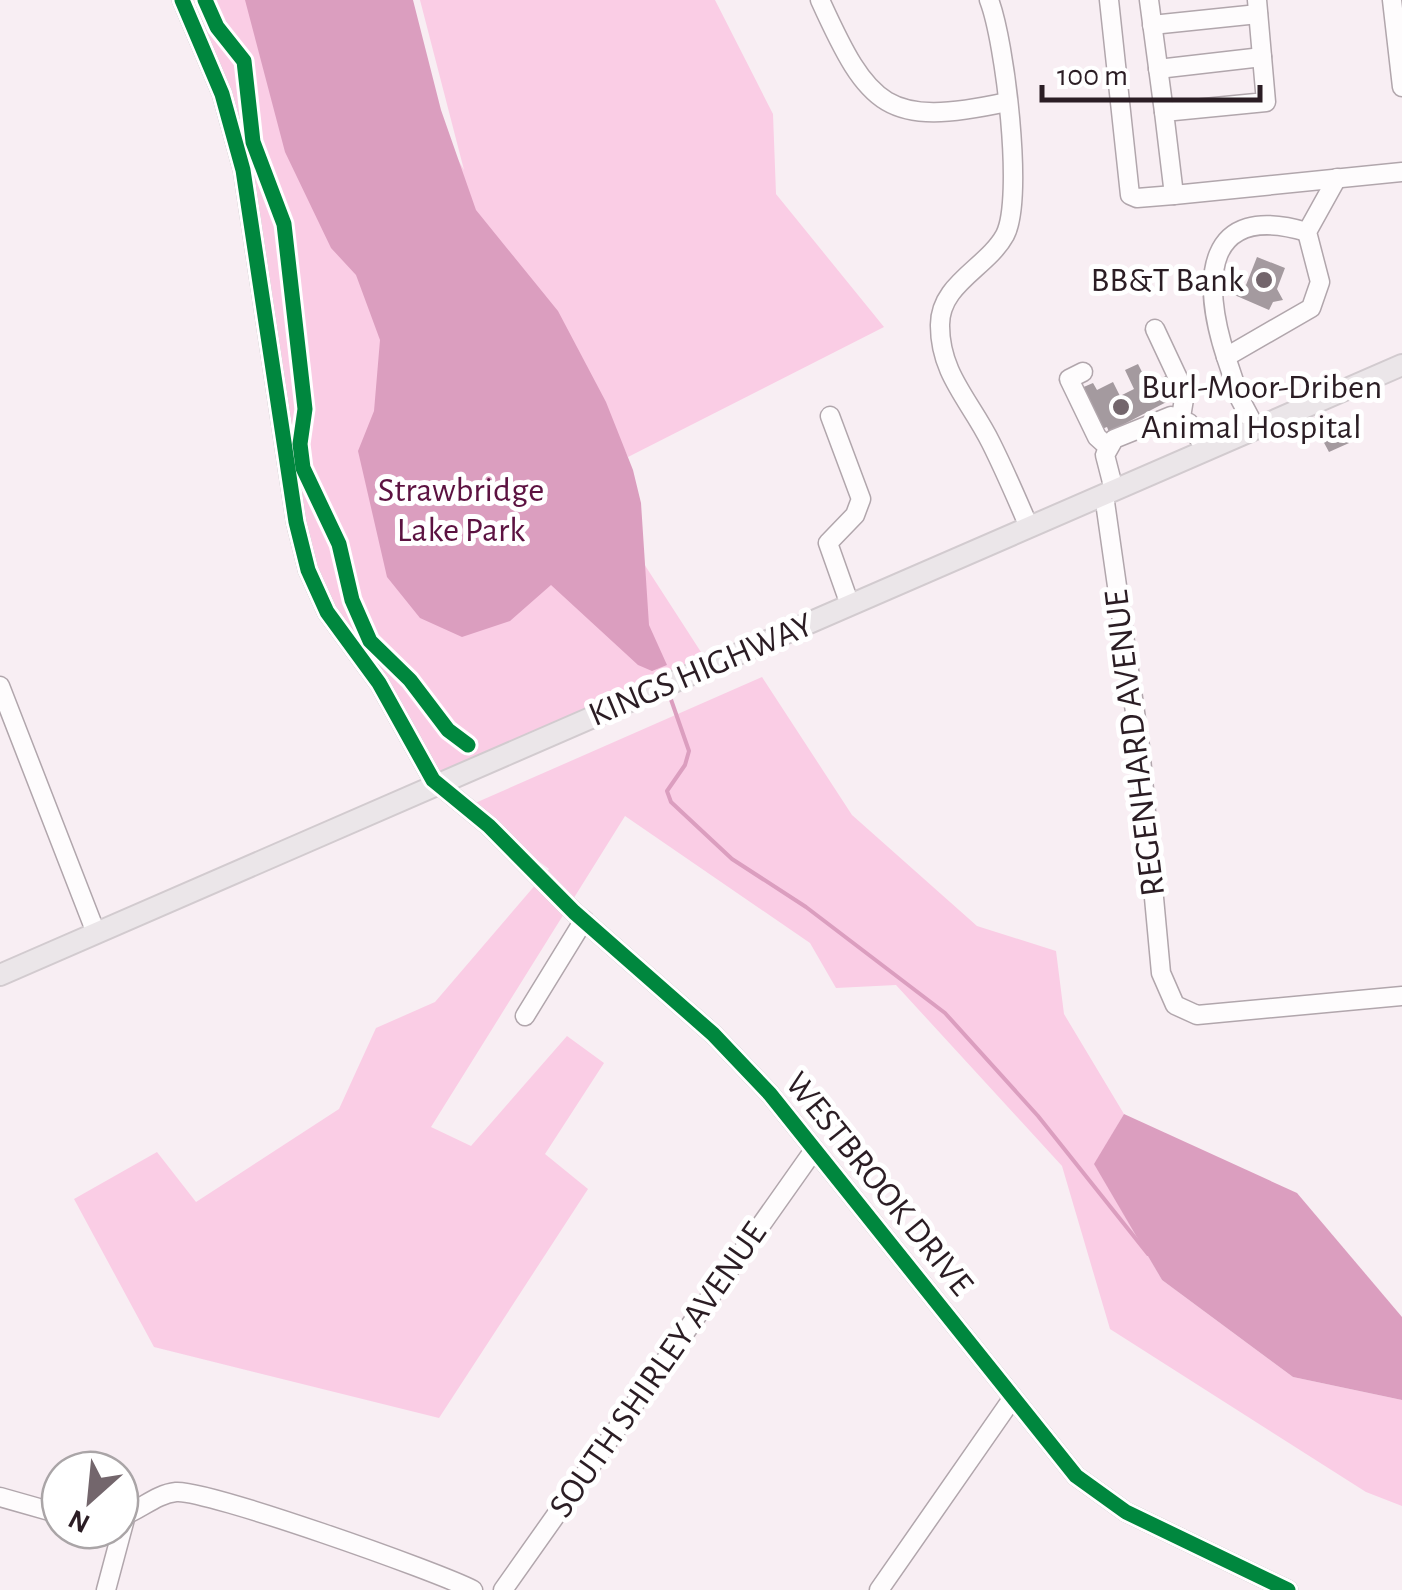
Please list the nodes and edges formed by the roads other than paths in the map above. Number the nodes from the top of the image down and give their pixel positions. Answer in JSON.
{"nodes":[{"id":1,"x":182,"y":0,"type":"edge"},
{"id":2,"x":820,"y":0,"type":"edge"},
{"id":3,"x":989,"y":0,"type":"edge"},
{"id":4,"x":1109,"y":0,"type":"edge"},
{"id":5,"x":1149,"y":0,"type":"edge"},
{"id":6,"x":1392,"y":0,"type":"edge"},
{"id":7,"x":1258,"y":7,"type":"edge"},
{"id":8,"x":1152,"y":25,"type":"junction"},
{"id":9,"x":1262,"y":57,"type":"junction"},
{"id":10,"x":1158,"y":70,"type":"junction"},
{"id":11,"x":1402,"y":87,"type":"edge"},
{"id":12,"x":1007,"y":102,"type":"junction"},
{"id":13,"x":1164,"y":112,"type":"junction"},
{"id":14,"x":1402,"y":172,"type":"edge"},
{"id":15,"x":1337,"y":178,"type":"junction"},
{"id":16,"x":1174,"y":194,"type":"junction"},
{"id":17,"x":1307,"y":232,"type":"junction"},
{"id":18,"x":1155,"y":330,"type":"dead end"},
{"id":19,"x":1226,"y":357,"type":"junction"},
{"id":20,"x":1402,"y":365,"type":"edge"},
{"id":21,"x":1083,"y":372,"type":"dead end"},
{"id":22,"x":830,"y":416,"type":"dead end"},
{"id":23,"x":1181,"y":418,"type":"junction"},
{"id":24,"x":1256,"y":429,"type":"junction"},
{"id":25,"x":1108,"y":446,"type":"junction"},
{"id":26,"x":1206,"y":450,"type":"junction"},
{"id":27,"x":1109,"y":493,"type":"junction"},
{"id":28,"x":1029,"y":527,"type":"junction"},
{"id":29,"x":850,"y":606,"type":"junction"},
{"id":30,"x":0,"y":686,"type":"edge"},
{"id":31,"x":438,"y":785,"type":"junction"},
{"id":32,"x":584,"y":920,"type":"junction"},
{"id":33,"x":96,"y":933,"type":"junction"},
{"id":34,"x":0,"y":975,"type":"edge"},
{"id":35,"x":1402,"y":996,"type":"edge"},
{"id":36,"x":525,"y":1016,"type":"dead end"},
{"id":37,"x":814,"y":1150,"type":"junction"},
{"id":38,"x":1012,"y":1400,"type":"junction"},
{"id":39,"x":0,"y":1497,"type":"edge"},
{"id":40,"x":140,"y":1507,"type":"edge"},
{"id":41,"x":40,"y":1508,"type":"edge"},
{"id":42,"x":115,"y":1550,"type":"edge"},
{"id":43,"x":106,"y":1590,"type":"edge"},
{"id":44,"x":473,"y":1590,"type":"edge"},
{"id":45,"x":503,"y":1590,"type":"edge"},
{"id":46,"x":879,"y":1590,"type":"edge"},
{"id":47,"x":1288,"y":1590,"type":"edge"}],
"edges":[{"from":1,"to":31,"type":"street"},
{"from":2,"to":12,"type":"street"},
{"from":3,"to":12,"type":"street"},
{"from":4,"to":16,"type":"street"},
{"from":5,"to":8,"type":"street"},
{"from":6,"to":11,"type":"street"},
{"from":7,"to":8,"type":"street"},
{"from":7,"to":9,"type":"street"},
{"from":8,"to":10,"type":"street"},
{"from":9,"to":10,"type":"street"},
{"from":9,"to":13,"type":"street"},
{"from":10,"to":13,"type":"street"},
{"from":12,"to":28,"type":"street"},
{"from":13,"to":16,"type":"street"},
{"from":14,"to":15,"type":"street"},
{"from":15,"to":16,"type":"street"},
{"from":15,"to":17,"type":"street"},
{"from":17,"to":19,"type":"street"},
{"from":17,"to":19,"type":"street"},
{"from":18,"to":23,"type":"street"},
{"from":19,"to":24,"type":"street"},
{"from":20,"to":24,"type":"main road","name":"KINGS HIGHWAY"},
{"from":21,"to":25,"type":"street"},
{"from":22,"to":29,"type":"street"},
{"from":23,"to":25,"type":"street"},
{"from":23,"to":26,"type":"street"},
{"from":24,"to":26,"type":"main road","name":"KINGS HIGHWAY"},
{"from":25,"to":27,"type":"street","name":"REGENHARD AVENUE"},
{"from":26,"to":27,"type":"main road","name":"KINGS HIGHWAY"},
{"from":27,"to":28,"type":"main road","name":"KINGS HIGHWAY"},
{"from":27,"to":35,"type":"street","name":"REGENHARD AVENUE"},
{"from":28,"to":29,"type":"main road","name":"KINGS HIGHWAY"},
{"from":29,"to":31,"type":"main road","name":"KINGS HIGHWAY"},
{"from":30,"to":33,"type":"street"},
{"from":31,"to":32,"type":"street","name":"WESTBROOK DRIVE"},
{"from":31,"to":33,"type":"main road","name":"KINGS HIGHWAY"},
{"from":32,"to":36,"type":"street"},
{"from":32,"to":37,"type":"street","name":"WESTBROOK DRIVE"},
{"from":33,"to":34,"type":"main road","name":"KINGS HIGHWAY"},
{"from":37,"to":38,"type":"street","name":"WESTBROOK DRIVE"},
{"from":37,"to":45,"type":"street","name":"SOUTH SHIRLEY AVENUE"},
{"from":38,"to":46,"type":"street"},
{"from":38,"to":47,"type":"street","name":"WESTBROOK DRIVE"},
{"from":39,"to":41,"type":"street"},
{"from":40,"to":44,"type":"street"},
{"from":42,"to":43,"type":"street"}]}
